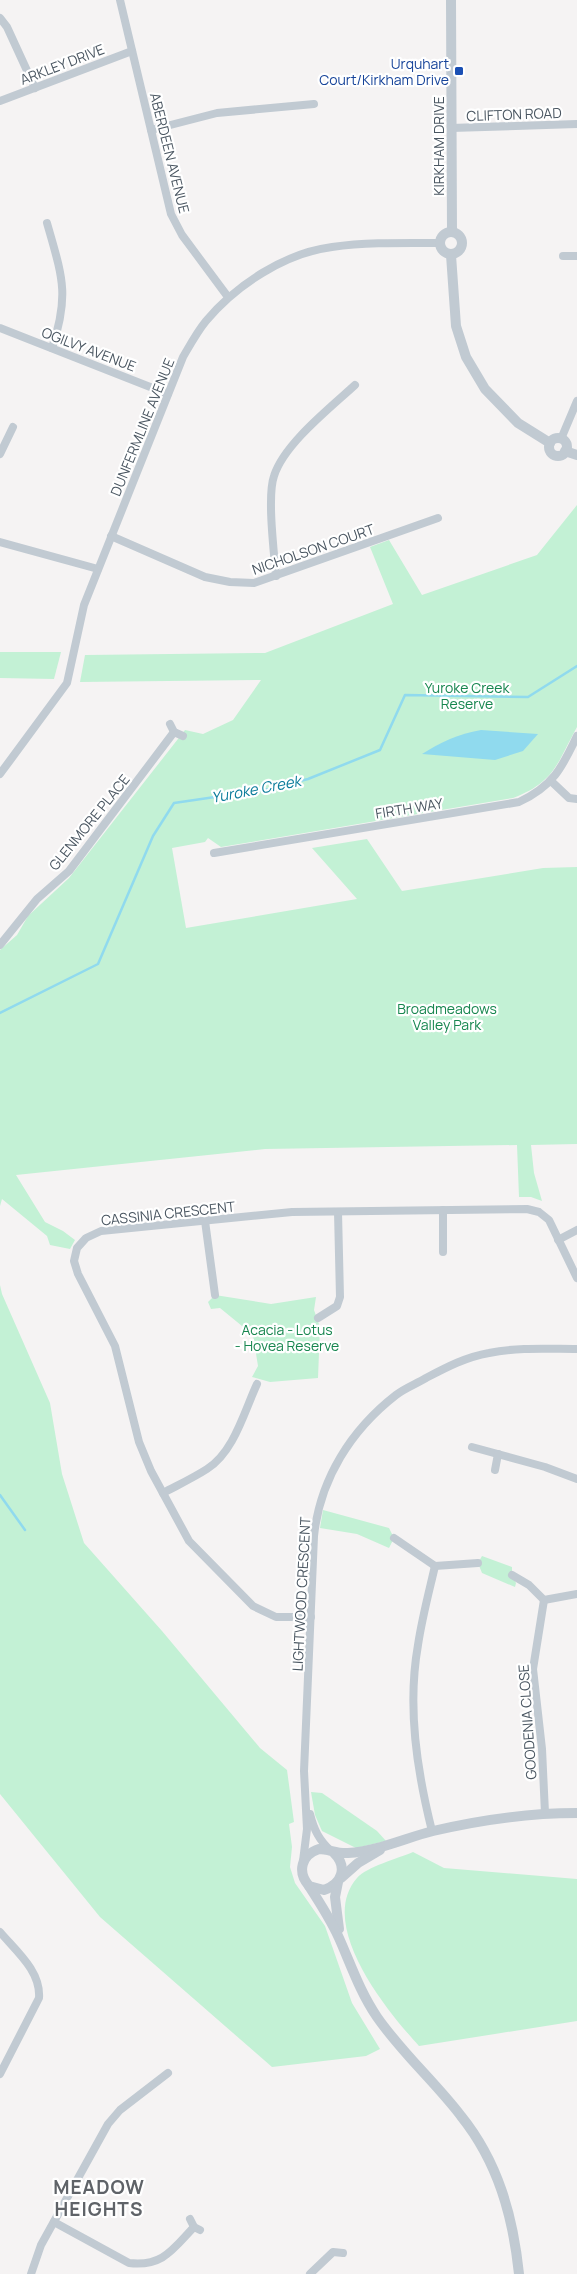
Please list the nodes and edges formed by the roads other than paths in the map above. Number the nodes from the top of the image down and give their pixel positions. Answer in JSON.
{"nodes":[{"id":1,"x":120,"y":0,"type":"edge"},
{"id":2,"x":451,"y":0,"type":"edge"},
{"id":3,"x":0,"y":18,"type":"edge"},
{"id":4,"x":132,"y":51,"type":"junction"},
{"id":5,"x":35,"y":88,"type":"junction"},
{"id":6,"x":0,"y":101,"type":"edge"},
{"id":7,"x":314,"y":104,"type":"dead end"},
{"id":8,"x":577,"y":124,"type":"edge"},
{"id":9,"x":451,"y":128,"type":"junction"},
{"id":10,"x":151,"y":130,"type":"junction"},
{"id":11,"x":47,"y":223,"type":"dead end"},
{"id":12,"x":452,"y":232,"type":"junction"},
{"id":13,"x":440,"y":243,"type":"junction"},
{"id":14,"x":451,"y":255,"type":"junction"},
{"id":15,"x":563,"y":256,"type":"dead end"},
{"id":16,"x":577,"y":256,"type":"edge"},
{"id":17,"x":228,"y":297,"type":"junction"},
{"id":18,"x":0,"y":328,"type":"edge"},
{"id":19,"x":52,"y":348,"type":"junction"},
{"id":20,"x":355,"y":385,"type":"dead end"},
{"id":21,"x":168,"y":394,"type":"junction"},
{"id":22,"x":577,"y":401,"type":"edge"},
{"id":23,"x":12,"y":428,"type":"dead end"},
{"id":24,"x":561,"y":439,"type":"junction"},
{"id":25,"x":550,"y":444,"type":"junction"},
{"id":26,"x":566,"y":451,"type":"junction"},
{"id":27,"x":0,"y":454,"type":"edge"},
{"id":28,"x":577,"y":455,"type":"edge"},
{"id":29,"x":438,"y":518,"type":"dead end"},
{"id":30,"x":111,"y":536,"type":"junction"},
{"id":31,"x":1,"y":544,"type":"edge"},
{"id":32,"x":98,"y":569,"type":"junction"},
{"id":33,"x":276,"y":576,"type":"junction"},
{"id":34,"x":170,"y":724,"type":"dead end"},
{"id":35,"x":174,"y":732,"type":"junction"},
{"id":36,"x":183,"y":736,"type":"dead end"},
{"id":37,"x":577,"y":736,"type":"edge"},
{"id":38,"x":0,"y":774,"type":"edge"},
{"id":39,"x":551,"y":781,"type":"junction"},
{"id":40,"x":577,"y":799,"type":"edge"},
{"id":41,"x":214,"y":853,"type":"dead end"},
{"id":42,"x":0,"y":946,"type":"edge"},
{"id":43,"x":443,"y":1210,"type":"junction"},
{"id":44,"x":338,"y":1212,"type":"junction"},
{"id":45,"x":205,"y":1221,"type":"junction"},
{"id":46,"x":577,"y":1230,"type":"edge"},
{"id":47,"x":558,"y":1240,"type":"junction"},
{"id":48,"x":443,"y":1252,"type":"dead end"},
{"id":49,"x":577,"y":1278,"type":"edge"},
{"id":50,"x":215,"y":1295,"type":"dead end"},
{"id":51,"x":318,"y":1318,"type":"dead end"},
{"id":52,"x":577,"y":1349,"type":"edge"},
{"id":53,"x":257,"y":1384,"type":"dead end"},
{"id":54,"x":472,"y":1447,"type":"dead end"},
{"id":55,"x":498,"y":1454,"type":"junction"},
{"id":56,"x":495,"y":1470,"type":"dead end"},
{"id":57,"x":577,"y":1479,"type":"edge"},
{"id":58,"x":163,"y":1493,"type":"junction"},
{"id":59,"x":394,"y":1538,"type":"dead end"},
{"id":60,"x":478,"y":1563,"type":"dead end"},
{"id":61,"x":435,"y":1566,"type":"junction"},
{"id":62,"x":512,"y":1575,"type":"dead end"},
{"id":63,"x":577,"y":1594,"type":"edge"},
{"id":64,"x":544,"y":1600,"type":"junction"},
{"id":65,"x":311,"y":1617,"type":"junction"},
{"id":66,"x":307,"y":1803,"type":"junction"},
{"id":67,"x":545,"y":1813,"type":"junction"},
{"id":68,"x":577,"y":1813,"type":"edge"},
{"id":69,"x":432,"y":1831,"type":"junction"},
{"id":70,"x":387,"y":1846,"type":"junction"},
{"id":71,"x":333,"y":1852,"type":"junction"},
{"id":72,"x":303,"y":1861,"type":"junction"},
{"id":73,"x":339,"y":1880,"type":"junction"},
{"id":74,"x":309,"y":1886,"type":"junction"},
{"id":75,"x":0,"y":1932,"type":"edge"},
{"id":76,"x":340,"y":1940,"type":"junction"},
{"id":77,"x":0,"y":2074,"type":"edge"},
{"id":78,"x":176,"y":2078,"type":"dead end"},
{"id":79,"x":54,"y":2222,"type":"junction"},
{"id":80,"x":195,"y":2225,"type":"dead end"},
{"id":81,"x":343,"y":2252,"type":"dead end"},
{"id":82,"x":31,"y":2274,"type":"edge"},
{"id":83,"x":310,"y":2274,"type":"edge"},
{"id":84,"x":519,"y":2274,"type":"edge"}],
"edges":[{"from":1,"to":4,"type":"street","name":"ABERDEEN AVENUE"},
{"from":2,"to":9,"type":"street","name":"KIRKHAM DRIVE"},
{"from":3,"to":5,"type":"street"},
{"from":4,"to":5,"type":"street","name":"ARKLEY DRIVE"},
{"from":4,"to":10,"type":"street","name":"ABERDEEN AVENUE"},
{"from":5,"to":6,"type":"street","name":"ARKLEY DRIVE"},
{"from":7,"to":10,"type":"street"},
{"from":8,"to":9,"type":"street","name":"CLIFTON ROAD"},
{"from":9,"to":12,"type":"street","name":"KIRKHAM DRIVE"},
{"from":10,"to":17,"type":"street","name":"ABERDEEN AVENUE"},
{"from":11,"to":19,"type":"street"},
{"from":12,"to":13,"type":"street"},
{"from":12,"to":14,"type":"street"},
{"from":13,"to":14,"type":"street"},
{"from":13,"to":17,"type":"street","name":"DUNFERMLINE AVENUE"},
{"from":14,"to":25,"type":"street"},
{"from":15,"to":16,"type":"street"},
{"from":17,"to":21,"type":"street","name":"DUNFERMLINE AVENUE"},
{"from":18,"to":19,"type":"street","name":"OGILVY AVENUE"},
{"from":19,"to":21,"type":"street","name":"OGILVY AVENUE"},
{"from":20,"to":33,"type":"street"},
{"from":21,"to":30,"type":"street","name":"DUNFERMLINE AVENUE"},
{"from":22,"to":24,"type":"street"},
{"from":23,"to":27,"type":"street"},
{"from":24,"to":25,"type":"street"},
{"from":24,"to":26,"type":"street"},
{"from":25,"to":26,"type":"street"},
{"from":26,"to":28,"type":"street"},
{"from":29,"to":33,"type":"street","name":"NICHOLSON COURT"},
{"from":30,"to":32,"type":"street","name":"DUNFERMLINE AVENUE"},
{"from":30,"to":33,"type":"street","name":"NICHOLSON COURT"},
{"from":31,"to":32,"type":"street"},
{"from":32,"to":38,"type":"street","name":"DUNFERMLINE AVENUE"},
{"from":34,"to":35,"type":"street"},
{"from":35,"to":36,"type":"street"},
{"from":35,"to":42,"type":"street","name":"GLENMORE PLACE"},
{"from":37,"to":39,"type":"street","name":"FIRTH WAY"},
{"from":39,"to":40,"type":"street"},
{"from":39,"to":41,"type":"street","name":"FIRTH WAY"},
{"from":43,"to":44,"type":"street","name":"CASSINIA CRESCENT"},
{"from":43,"to":47,"type":"street","name":"CASSINIA CRESCENT"},
{"from":43,"to":48,"type":"street"},
{"from":44,"to":45,"type":"street","name":"CASSINIA CRESCENT"},
{"from":44,"to":51,"type":"street"},
{"from":45,"to":50,"type":"street"},
{"from":45,"to":58,"type":"street","name":"CASSINIA CRESCENT"},
{"from":46,"to":47,"type":"street"},
{"from":47,"to":49,"type":"street","name":"CASSINIA CRESCENT"},
{"from":52,"to":65,"type":"street","name":"LIGHTWOOD CRESCENT"},
{"from":53,"to":58,"type":"street"},
{"from":54,"to":55,"type":"street"},
{"from":55,"to":56,"type":"street"},
{"from":55,"to":57,"type":"street"},
{"from":58,"to":65,"type":"street","name":"CASSINIA CRESCENT"},
{"from":59,"to":61,"type":"street"},
{"from":60,"to":61,"type":"street"},
{"from":61,"to":69,"type":"street"},
{"from":62,"to":64,"type":"street"},
{"from":63,"to":64,"type":"street"},
{"from":64,"to":67,"type":"street","name":"GOODENIA CLOSE"},
{"from":65,"to":66,"type":"street","name":"LIGHTWOOD CRESCENT"},
{"from":66,"to":71,"type":"street","name":"LIGHTWOOD CRESCENT"},
{"from":66,"to":72,"type":"street","name":"LIGHTWOOD CRESCENT"},
{"from":67,"to":68,"type":"street"},
{"from":67,"to":69,"type":"street"},
{"from":69,"to":70,"type":"street"},
{"from":70,"to":71,"type":"street"},
{"from":70,"to":73,"type":"street"},
{"from":71,"to":72,"type":"street"},
{"from":71,"to":73,"type":"street"},
{"from":72,"to":74,"type":"street"},
{"from":73,"to":74,"type":"street"},
{"from":73,"to":76,"type":"street"},
{"from":74,"to":76,"type":"street"},
{"from":75,"to":77,"type":"street"},
{"from":76,"to":84,"type":"street"},
{"from":78,"to":79,"type":"street"},
{"from":79,"to":80,"type":"street"},
{"from":79,"to":82,"type":"street"},
{"from":81,"to":83,"type":"street"}]}
